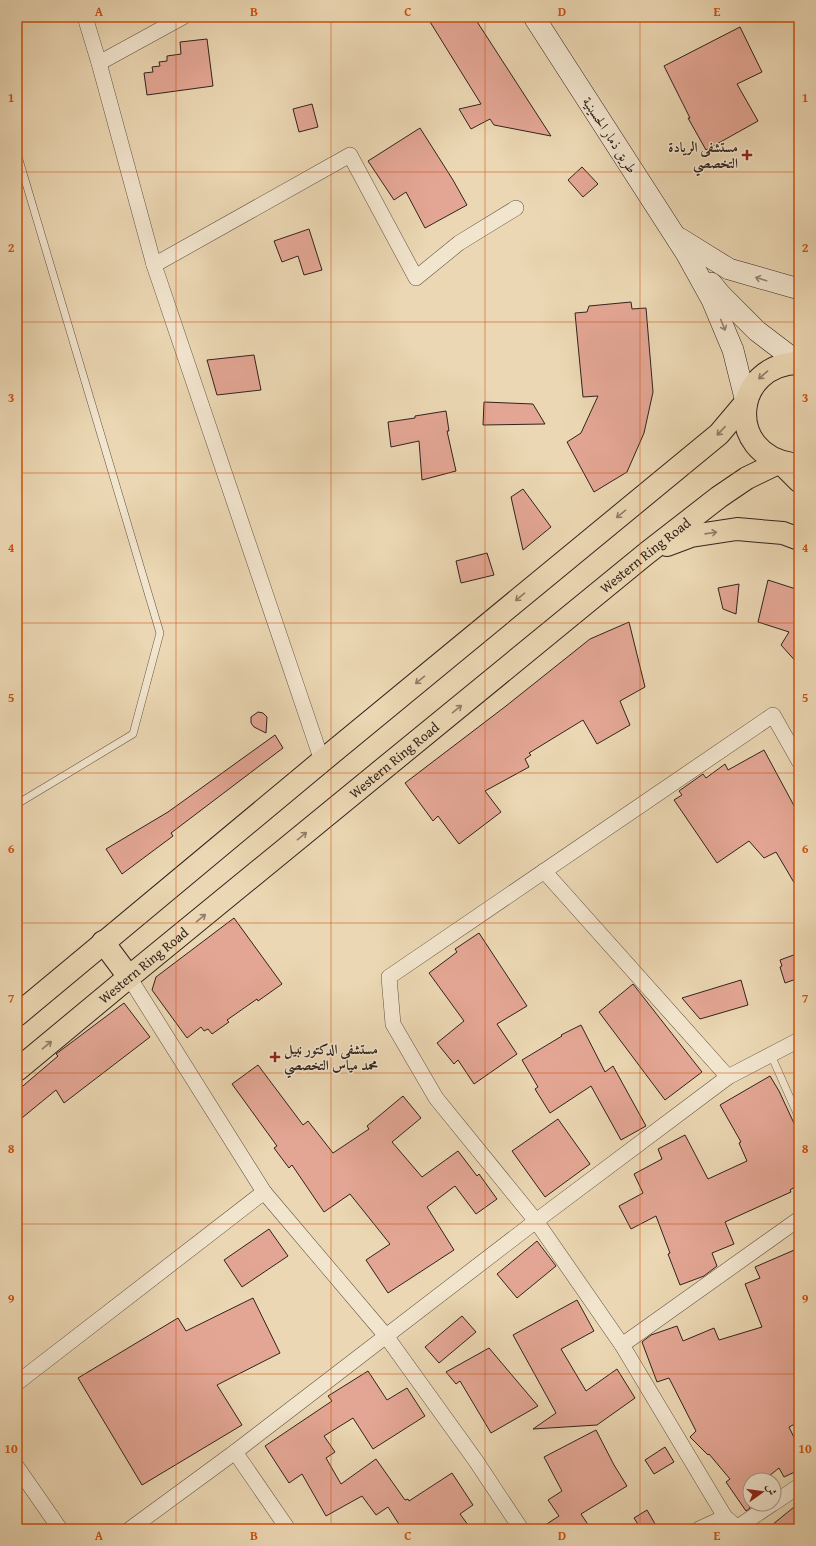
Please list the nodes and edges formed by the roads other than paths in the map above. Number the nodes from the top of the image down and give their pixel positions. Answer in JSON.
{"nodes":[{"id":1,"x":85,"y":17,"type":"edge"},
{"id":2,"x":183,"y":17,"type":"edge"},
{"id":3,"x":534,"y":17,"type":"edge"},
{"id":4,"x":99,"y":63,"type":"junction"},
{"id":5,"x":17,"y":153,"type":"edge"},
{"id":6,"x":516,"y":208,"type":"dead end"},
{"id":7,"x":681,"y":245,"type":"junction"},
{"id":8,"x":154,"y":265,"type":"junction"},
{"id":9,"x":799,"y":289,"type":"edge"},
{"id":10,"x":799,"y":363,"type":"edge"},
{"id":11,"x":746,"y":402,"type":"junction"},
{"id":12,"x":790,"y":463,"type":"edge"},
{"id":13,"x":799,"y":481,"type":"edge"},
{"id":14,"x":799,"y":539,"type":"edge"},
{"id":15,"x":647,"y":553,"type":"junction"},
{"id":16,"x":322,"y":761,"type":"junction"},
{"id":17,"x":799,"y":761,"type":"edge"},
{"id":18,"x":17,"y":804,"type":"edge"},
{"id":19,"x":544,"y":871,"type":"junction"},
{"id":20,"x":103,"y":942,"type":"junction"},
{"id":21,"x":129,"y":977,"type":"junction"},
{"id":22,"x":17,"y":1015,"type":"edge"},
{"id":23,"x":799,"y":1040,"type":"edge"},
{"id":24,"x":771,"y":1055,"type":"junction"},
{"id":25,"x":17,"y":1070,"type":"edge"},
{"id":26,"x":728,"y":1077,"type":"junction"},
{"id":27,"x":799,"y":1118,"type":"edge"},
{"id":28,"x":264,"y":1192,"type":"junction"},
{"id":29,"x":799,"y":1219,"type":"edge"},
{"id":30,"x":536,"y":1221,"type":"junction"},
{"id":31,"x":386,"y":1336,"type":"junction"},
{"id":32,"x":622,"y":1345,"type":"junction"},
{"id":33,"x":17,"y":1383,"type":"edge"},
{"id":34,"x":235,"y":1452,"type":"junction"},
{"id":35,"x":17,"y":1467,"type":"edge"},
{"id":36,"x":799,"y":1486,"type":"edge"},
{"id":37,"x":782,"y":1497,"type":"edge"},
{"id":38,"x":760,"y":1512,"type":"edge"},
{"id":39,"x":725,"y":1517,"type":"junction"},
{"id":40,"x":738,"y":1528,"type":"edge"},
{"id":41,"x":60,"y":1529,"type":"edge"},
{"id":42,"x":130,"y":1529,"type":"edge"},
{"id":43,"x":288,"y":1529,"type":"edge"},
{"id":44,"x":521,"y":1529,"type":"edge"},
{"id":45,"x":699,"y":1529,"type":"edge"}],
"edges":[{"from":1,"to":4,"type":"street"},
{"from":2,"to":4,"type":"street"},
{"from":3,"to":7,"type":"main road","name":"طريق ذمار الحسينية"},
{"from":4,"to":8,"type":"street"},
{"from":5,"to":18,"type":"lane"},
{"from":6,"to":8,"type":"street"},
{"from":9,"to":7,"type":"main road","one_way":true},
{"from":7,"to":10,"type":"main road"},
{"from":7,"to":11,"type":"main road","one_way":true},
{"from":8,"to":16,"type":"street"},
{"from":10,"to":11,"type":"main road","one_way":true},
{"from":11,"to":12,"type":"main road"},
{"from":11,"to":16,"type":"main road","one_way":true},
{"from":12,"to":13,"type":"main road"},
{"from":12,"to":15,"type":"main road","name":"Western Ring Road"},
{"from":15,"to":14,"type":"main road","one_way":true},
{"from":21,"to":15,"type":"main road","name":"Western Ring Road","one_way":true},
{"from":16,"to":20,"type":"main road"},
{"from":17,"to":19,"type":"street"},
{"from":19,"to":26,"type":"street"},
{"from":19,"to":30,"type":"street"},
{"from":20,"to":21,"type":"main road"},
{"from":20,"to":22,"type":"main road"},
{"from":25,"to":21,"type":"main road","name":"Western Ring Road","one_way":true},
{"from":21,"to":28,"type":"street"},
{"from":23,"to":24,"type":"street"},
{"from":24,"to":26,"type":"street"},
{"from":24,"to":27,"type":"lane"},
{"from":26,"to":30,"type":"street"},
{"from":28,"to":31,"type":"street"},
{"from":28,"to":33,"type":"street"},
{"from":29,"to":32,"type":"street"},
{"from":30,"to":31,"type":"street"},
{"from":30,"to":32,"type":"street"},
{"from":31,"to":34,"type":"street"},
{"from":31,"to":44,"type":"street"},
{"from":32,"to":39,"type":"street"},
{"from":34,"to":42,"type":"street"},
{"from":34,"to":43,"type":"street"},
{"from":35,"to":41,"type":"street"},
{"from":36,"to":37,"type":"street"},
{"from":38,"to":40,"type":"street"},
{"from":39,"to":40,"type":"street"},
{"from":39,"to":45,"type":"street"}]}
